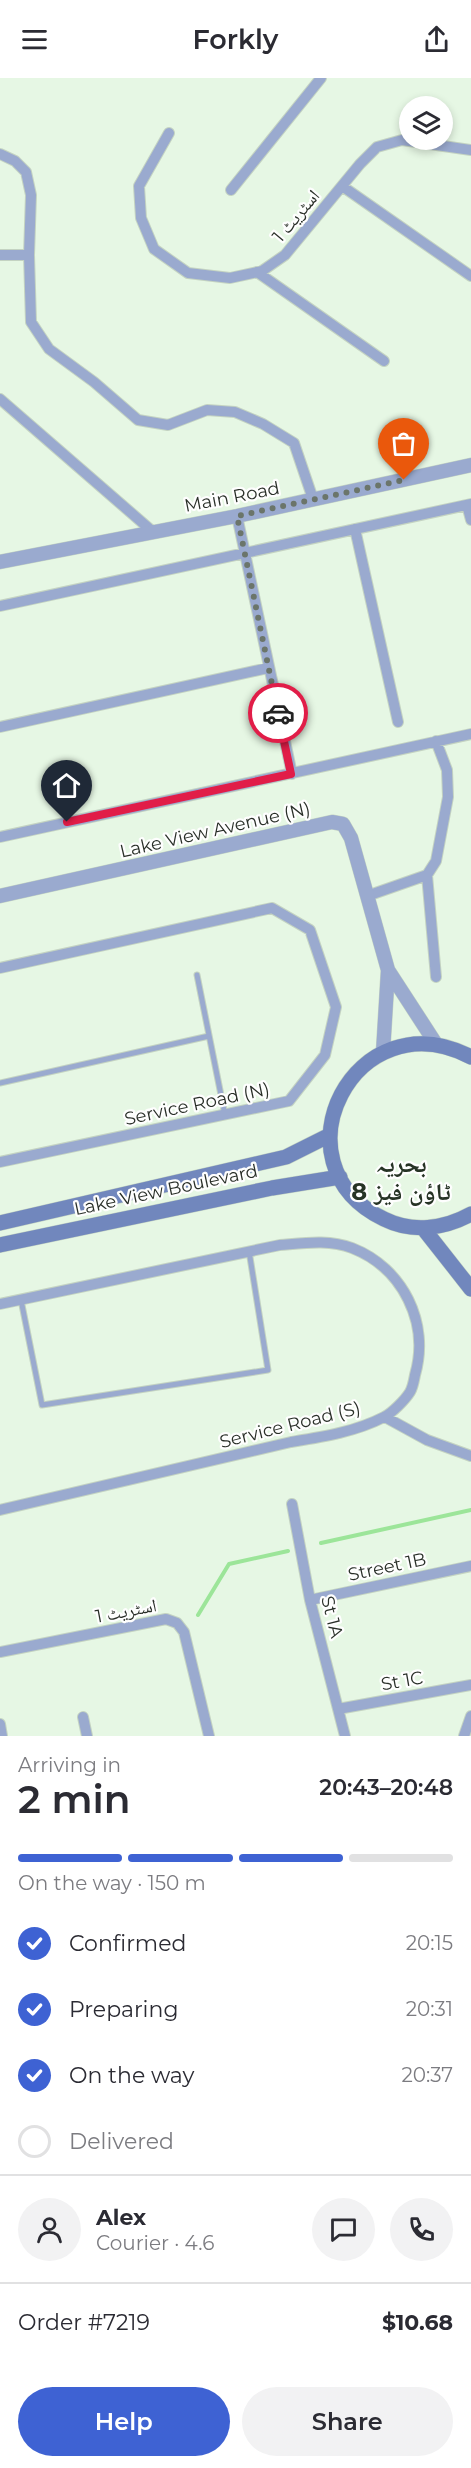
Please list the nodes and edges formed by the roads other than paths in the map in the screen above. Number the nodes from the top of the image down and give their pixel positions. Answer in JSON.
{"nodes":[{"id":1,"x":321,"y":78,"type":"edge"},
{"id":2,"x":169,"y":133,"type":"dead end"},
{"id":3,"x":471,"y":150,"type":"edge"},
{"id":4,"x":0,"y":154,"type":"edge"},
{"id":5,"x":342,"y":186,"type":"junction"},
{"id":6,"x":231,"y":190,"type":"dead end"},
{"id":7,"x":0,"y":255,"type":"edge"},
{"id":8,"x":29,"y":255,"type":"junction"},
{"id":9,"x":257,"y":272,"type":"junction"},
{"id":10,"x":471,"y":276,"type":"edge"},
{"id":11,"x":384,"y":361,"type":"dead end"},
{"id":12,"x":0,"y":399,"type":"edge"},
{"id":13,"x":471,"y":465,"type":"edge"},
{"id":14,"x":313,"y":499,"type":"junction"},
{"id":15,"x":469,"y":504,"type":"edge"},
{"id":16,"x":237,"y":516,"type":"junction"},
{"id":17,"x":471,"y":520,"type":"edge"},
{"id":18,"x":355,"y":529,"type":"junction"},
{"id":19,"x":152,"y":531,"type":"junction"},
{"id":20,"x":244,"y":554,"type":"junction"},
{"id":21,"x":0,"y":562,"type":"edge"},
{"id":22,"x":0,"y":606,"type":"edge"},
{"id":23,"x":268,"y":668,"type":"junction"},
{"id":24,"x":398,"y":722,"type":"dead end"},
{"id":25,"x":0,"y":727,"type":"edge"},
{"id":26,"x":471,"y":734,"type":"edge"},
{"id":27,"x":436,"y":741,"type":"junction"},
{"id":28,"x":291,"y":774,"type":"junction"},
{"id":29,"x":0,"y":837,"type":"edge"},
{"id":30,"x":427,"y":875,"type":"junction"},
{"id":31,"x":0,"y":896,"type":"edge"},
{"id":32,"x":367,"y":896,"type":"junction"},
{"id":33,"x":0,"y":968,"type":"edge"},
{"id":34,"x":388,"y":970,"type":"junction"},
{"id":35,"x":197,"y":975,"type":"dead end"},
{"id":36,"x":436,"y":977,"type":"dead end"},
{"id":37,"x":209,"y":1036,"type":"junction"},
{"id":38,"x":436,"y":1044,"type":"junction"},
{"id":39,"x":384,"y":1052,"type":"junction"},
{"id":40,"x":471,"y":1057,"type":"edge"},
{"id":41,"x":0,"y":1083,"type":"edge"},
{"id":42,"x":225,"y":1115,"type":"junction"},
{"id":43,"x":330,"y":1135,"type":"junction"},
{"id":44,"x":0,"y":1162,"type":"edge"},
{"id":45,"x":340,"y":1177,"type":"junction"},
{"id":46,"x":471,"y":1214,"type":"edge"},
{"id":47,"x":0,"y":1223,"type":"edge"},
{"id":48,"x":423,"y":1228,"type":"junction"},
{"id":49,"x":0,"y":1245,"type":"edge"},
{"id":50,"x":249,"y":1251,"type":"junction"},
{"id":51,"x":471,"y":1289,"type":"edge"},
{"id":52,"x":21,"y":1300,"type":"junction"},
{"id":53,"x":0,"y":1304,"type":"edge"},
{"id":54,"x":386,"y":1417,"type":"junction"},
{"id":55,"x":471,"y":1456,"type":"edge"},
{"id":56,"x":292,"y":1504,"type":"dead end"},
{"id":57,"x":0,"y":1510,"type":"edge"},
{"id":58,"x":471,"y":1566,"type":"edge"},
{"id":59,"x":310,"y":1600,"type":"junction"},
{"id":60,"x":0,"y":1652,"type":"edge"},
{"id":61,"x":471,"y":1685,"type":"edge"},
{"id":62,"x":338,"y":1709,"type":"junction"},
{"id":63,"x":471,"y":1716,"type":"edge"},
{"id":64,"x":83,"y":1717,"type":"dead end"},
{"id":65,"x":0,"y":1724,"type":"edge"},
{"id":66,"x":2,"y":1736,"type":"edge"},
{"id":67,"x":87,"y":1736,"type":"edge"},
{"id":68,"x":209,"y":1736,"type":"edge"},
{"id":69,"x":345,"y":1736,"type":"edge"},
{"id":70,"x":464,"y":1736,"type":"edge"}],
"edges":[{"from":1,"to":6,"type":"street"},
{"from":2,"to":9,"type":"street","name":"اسٹریٹ 1"},
{"from":3,"to":5,"type":"street","name":"اسٹریٹ 1"},
{"from":4,"to":8,"type":"street"},
{"from":5,"to":9,"type":"street","name":"اسٹریٹ 1"},
{"from":5,"to":10,"type":"street"},
{"from":7,"to":8,"type":"street"},
{"from":8,"to":14,"type":"street"},
{"from":9,"to":11,"type":"street"},
{"from":12,"to":19,"type":"street"},
{"from":13,"to":14,"type":"street","name":"Main Road"},
{"from":14,"to":16,"type":"street","name":"Main Road"},
{"from":15,"to":17,"type":"street"},
{"from":15,"to":18,"type":"street"},
{"from":16,"to":19,"type":"street","name":"Main Road"},
{"from":16,"to":20,"type":"street"},
{"from":18,"to":20,"type":"street"},
{"from":18,"to":24,"type":"street"},
{"from":19,"to":21,"type":"street","name":"Main Road"},
{"from":20,"to":22,"type":"street"},
{"from":20,"to":23,"type":"street"},
{"from":23,"to":25,"type":"street"},
{"from":23,"to":28,"type":"street"},
{"from":26,"to":27,"type":"street"},
{"from":27,"to":28,"type":"street"},
{"from":27,"to":30,"type":"street"},
{"from":28,"to":29,"type":"street"},
{"from":30,"to":32,"type":"street"},
{"from":30,"to":36,"type":"street"},
{"from":31,"to":32,"type":"street","name":"Lake View Avenue (N)"},
{"from":32,"to":34,"type":"street"},
{"from":33,"to":42,"type":"street","name":"Service Road (N)"},
{"from":34,"to":38,"type":"street"},
{"from":34,"to":39,"type":"street"},
{"from":35,"to":37,"type":"lane"},
{"from":37,"to":41,"type":"lane"},
{"from":37,"to":42,"type":"lane"},
{"from":38,"to":39,"type":"main road"},
{"from":38,"to":40,"type":"main road"},
{"from":39,"to":43,"type":"main road"},
{"from":42,"to":44,"type":"street","name":"Service Road (N)"},
{"from":43,"to":45,"type":"main road"},
{"from":43,"to":47,"type":"main road","name":"Lake View Boulevard"},
{"from":45,"to":48,"type":"main road"},
{"from":45,"to":49,"type":"main road","name":"Lake View Boulevard"},
{"from":46,"to":48,"type":"main road"},
{"from":48,"to":51,"type":"main road"},
{"from":50,"to":52,"type":"street","name":"Service Road (S)"},
{"from":50,"to":52,"type":"lane"},
{"from":50,"to":54,"type":"street","name":"Service Road (S)"},
{"from":52,"to":53,"type":"street","name":"Service Road (S)"},
{"from":54,"to":55,"type":"street"},
{"from":54,"to":57,"type":"street","name":"Service Road (S)"},
{"from":56,"to":59,"type":"street","name":"St 1A"},
{"from":58,"to":59,"type":"street","name":"Street 1B"},
{"from":59,"to":62,"type":"street","name":"St 1A"},
{"from":60,"to":68,"type":"street","name":"اسٹریٹ 1"},
{"from":61,"to":62,"type":"street","name":"St 1C"},
{"from":62,"to":69,"type":"street","name":"St 1A"},
{"from":63,"to":70,"type":"street"},
{"from":64,"to":67,"type":"street"},
{"from":65,"to":66,"type":"street"}]}
